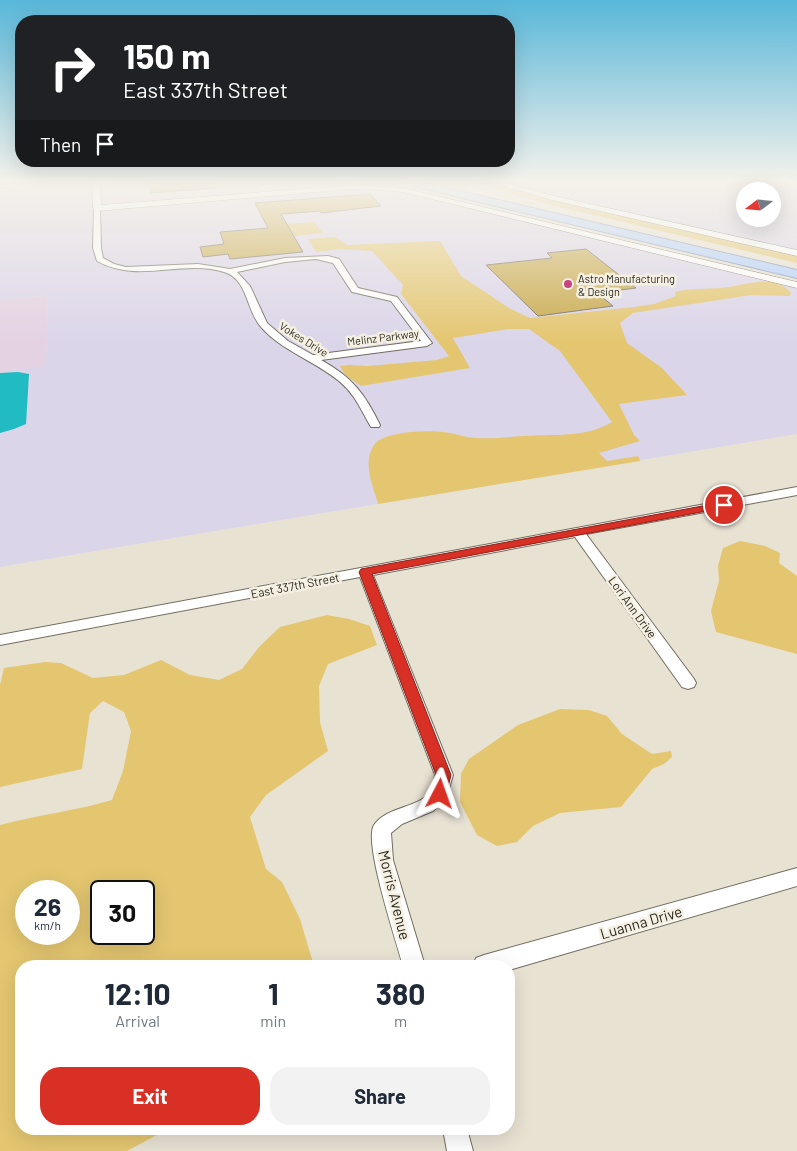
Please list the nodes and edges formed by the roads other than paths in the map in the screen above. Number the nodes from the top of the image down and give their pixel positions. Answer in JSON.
{"nodes":[{"id":1,"x":97,"y":235,"type":"edge"},
{"id":2,"x":588,"y":235,"type":"edge"},
{"id":3,"x":631,"y":235,"type":"edge"},
{"id":4,"x":666,"y":235,"type":"edge"},
{"id":5,"x":715,"y":235,"type":"edge"},
{"id":6,"x":797,"y":253,"type":"edge"},
{"id":7,"x":797,"y":264,"type":"edge"},
{"id":8,"x":230,"y":271,"type":"junction"},
{"id":9,"x":797,"y":274,"type":"edge"},
{"id":10,"x":797,"y":285,"type":"edge"},
{"id":11,"x":313,"y":358,"type":"junction"},
{"id":12,"x":375,"y":425,"type":"dead end"},
{"id":13,"x":797,"y":491,"type":"edge"},
{"id":14,"x":578,"y":532,"type":"junction"},
{"id":15,"x":365,"y":572,"type":"junction"},
{"id":16,"x":0,"y":640,"type":"edge"},
{"id":17,"x":688,"y":683,"type":"dead end"},
{"id":18,"x":797,"y":877,"type":"edge"},
{"id":19,"x":412,"y":960,"type":"edge"},
{"id":20,"x":505,"y":960,"type":"edge"},
{"id":21,"x":456,"y":1135,"type":"edge"},
{"id":22,"x":460,"y":1151,"type":"edge"}],
"edges":[{"from":1,"to":8,"type":"street"},
{"from":2,"to":10,"type":"street"},
{"from":3,"to":9,"type":"highway"},
{"from":4,"to":7,"type":"highway"},
{"from":5,"to":6,"type":"street"},
{"from":8,"to":11,"type":"street","name":"Vokes Drive"},
{"from":8,"to":11,"type":"street","name":"Melinz Parkway"},
{"from":11,"to":12,"type":"street","name":"Vokes Drive"},
{"from":13,"to":14,"type":"street","name":"East 337th Street"},
{"from":14,"to":15,"type":"street","name":"East 337th Street"},
{"from":14,"to":17,"type":"street","name":"Lori Ann Drive"},
{"from":15,"to":16,"type":"street","name":"East 337th Street"},
{"from":15,"to":19,"type":"street","name":"Morris Avenue"},
{"from":18,"to":20,"type":"street","name":"Luanna Drive"},
{"from":21,"to":22,"type":"street"}]}
